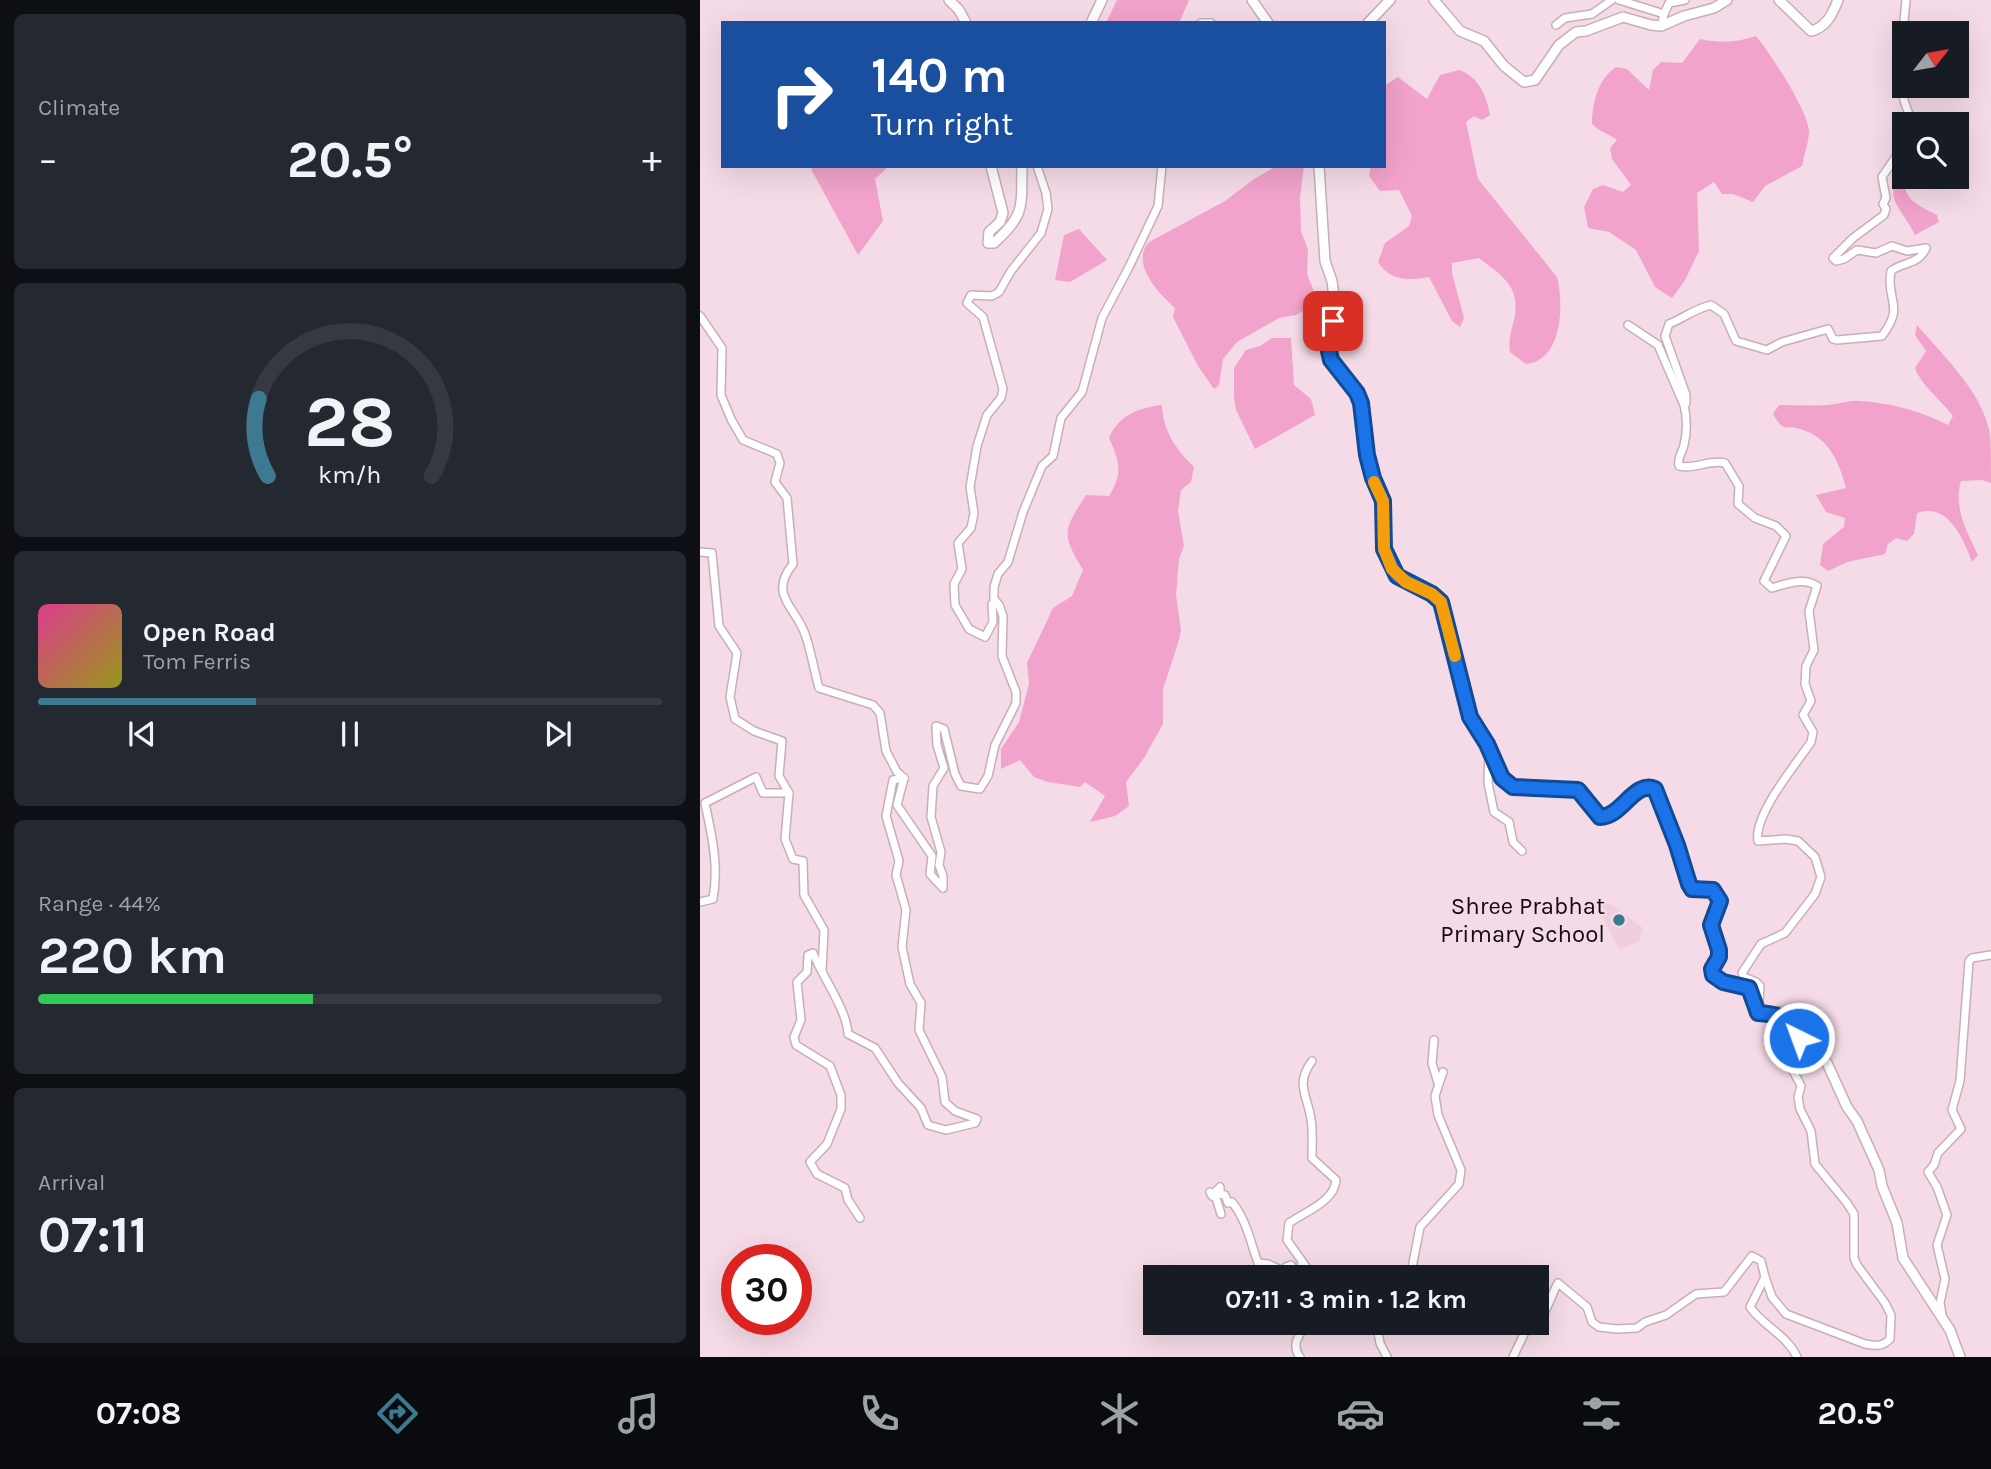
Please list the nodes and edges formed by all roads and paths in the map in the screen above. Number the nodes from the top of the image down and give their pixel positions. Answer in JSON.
{"nodes":[{"id":1,"x":949,"y":0,"type":"edge"},
{"id":2,"x":1102,"y":0,"type":"edge"},
{"id":3,"x":1252,"y":0,"type":"edge"},
{"id":4,"x":1391,"y":0,"type":"edge"},
{"id":5,"x":1434,"y":0,"type":"edge"},
{"id":6,"x":1612,"y":0,"type":"edge"},
{"id":7,"x":1619,"y":0,"type":"edge"},
{"id":8,"x":1685,"y":0,"type":"edge"},
{"id":9,"x":1727,"y":0,"type":"edge"},
{"id":10,"x":1779,"y":0,"type":"edge"},
{"id":11,"x":1838,"y":0,"type":"edge"},
{"id":12,"x":1906,"y":0,"type":"edge"},
{"id":13,"x":1664,"y":14,"type":"junction"},
{"id":14,"x":965,"y":21,"type":"edge"},
{"id":15,"x":1092,"y":21,"type":"edge"},
{"id":16,"x":1267,"y":21,"type":"edge"},
{"id":17,"x":1370,"y":21,"type":"edge"},
{"id":18,"x":1904,"y":21,"type":"edge"},
{"id":19,"x":1556,"y":25,"type":"dead end"},
{"id":20,"x":1661,"y":26,"type":"junction"},
{"id":21,"x":1892,"y":162,"type":"edge"},
{"id":22,"x":992,"y":168,"type":"edge"},
{"id":23,"x":1022,"y":168,"type":"edge"},
{"id":24,"x":1038,"y":168,"type":"edge"},
{"id":25,"x":1162,"y":168,"type":"edge"},
{"id":26,"x":1319,"y":168,"type":"edge"},
{"id":27,"x":700,"y":316,"type":"edge"},
{"id":28,"x":1628,"y":325,"type":"dead end"},
{"id":29,"x":1686,"y":414,"type":"junction"},
{"id":30,"x":700,"y":552,"type":"edge"},
{"id":31,"x":999,"y":605,"type":"junction"},
{"id":32,"x":1489,"y":750,"type":"junction"},
{"id":33,"x":904,"y":779,"type":"junction"},
{"id":34,"x":789,"y":793,"type":"junction"},
{"id":35,"x":1522,"y":851,"type":"dead end"},
{"id":36,"x":700,"y":902,"type":"edge"},
{"id":37,"x":1991,"y":955,"type":"edge"},
{"id":38,"x":822,"y":976,"type":"junction"},
{"id":39,"x":1756,"y":1009,"type":"junction"},
{"id":40,"x":1772,"y":1013,"type":"junction"},
{"id":41,"x":1434,"y":1040,"type":"dead end"},
{"id":42,"x":1312,"y":1060,"type":"dead end"},
{"id":43,"x":1443,"y":1072,"type":"dead end"},
{"id":44,"x":1438,"y":1084,"type":"junction"},
{"id":45,"x":1221,"y":1214,"type":"dead end"},
{"id":46,"x":860,"y":1218,"type":"dead end"},
{"id":47,"x":1302,"y":1261,"type":"junction"},
{"id":48,"x":1305,"y":1265,"type":"edge"},
{"id":49,"x":1413,"y":1265,"type":"edge"},
{"id":50,"x":1765,"y":1277,"type":"junction"},
{"id":51,"x":1549,"y":1299,"type":"edge"},
{"id":52,"x":1941,"y":1315,"type":"junction"},
{"id":53,"x":1301,"y":1335,"type":"edge"},
{"id":54,"x":1378,"y":1335,"type":"edge"},
{"id":55,"x":1524,"y":1335,"type":"edge"},
{"id":56,"x":1300,"y":1357,"type":"edge"},
{"id":57,"x":1387,"y":1357,"type":"edge"},
{"id":58,"x":1513,"y":1357,"type":"edge"},
{"id":59,"x":1797,"y":1357,"type":"edge"},
{"id":60,"x":1960,"y":1357,"type":"edge"}],
"edges":[{"from":1,"to":14,"type":"main road"},
{"from":2,"to":15,"type":"main road"},
{"from":3,"to":16,"type":"main road"},
{"from":4,"to":17,"type":"main road"},
{"from":5,"to":20,"type":"main road"},
{"from":6,"to":19,"type":"street"},
{"from":7,"to":13,"type":"street"},
{"from":8,"to":13,"type":"street"},
{"from":9,"to":20,"type":"main road"},
{"from":10,"to":11,"type":"main road"},
{"from":12,"to":18,"type":"street"},
{"from":13,"to":20,"type":"street"},
{"from":21,"to":29,"type":"street"},
{"from":22,"to":23,"type":"main road"},
{"from":24,"to":31,"type":"street"},
{"from":25,"to":31,"type":"street"},
{"from":26,"to":32,"type":"main road"},
{"from":27,"to":33,"type":"street"},
{"from":28,"to":29,"type":"street"},
{"from":29,"to":39,"type":"street"},
{"from":30,"to":34,"type":"street"},
{"from":31,"to":33,"type":"street"},
{"from":32,"to":35,"type":"street"},
{"from":32,"to":39,"type":"main road"},
{"from":33,"to":38,"type":"street"},
{"from":34,"to":36,"type":"street"},
{"from":34,"to":38,"type":"street"},
{"from":37,"to":52,"type":"street"},
{"from":38,"to":46,"type":"street"},
{"from":39,"to":40,"type":"main road"},
{"from":40,"to":50,"type":"street"},
{"from":40,"to":52,"type":"main road"},
{"from":41,"to":44,"type":"street"},
{"from":42,"to":47,"type":"street"},
{"from":43,"to":44,"type":"street"},
{"from":44,"to":49,"type":"street"},
{"from":45,"to":47,"type":"street"},
{"from":47,"to":48,"type":"street"},
{"from":50,"to":51,"type":"street"},
{"from":50,"to":59,"type":"street"},
{"from":52,"to":60,"type":"main road"},
{"from":53,"to":56,"type":"street"},
{"from":54,"to":57,"type":"street"},
{"from":55,"to":58,"type":"street"}]}
